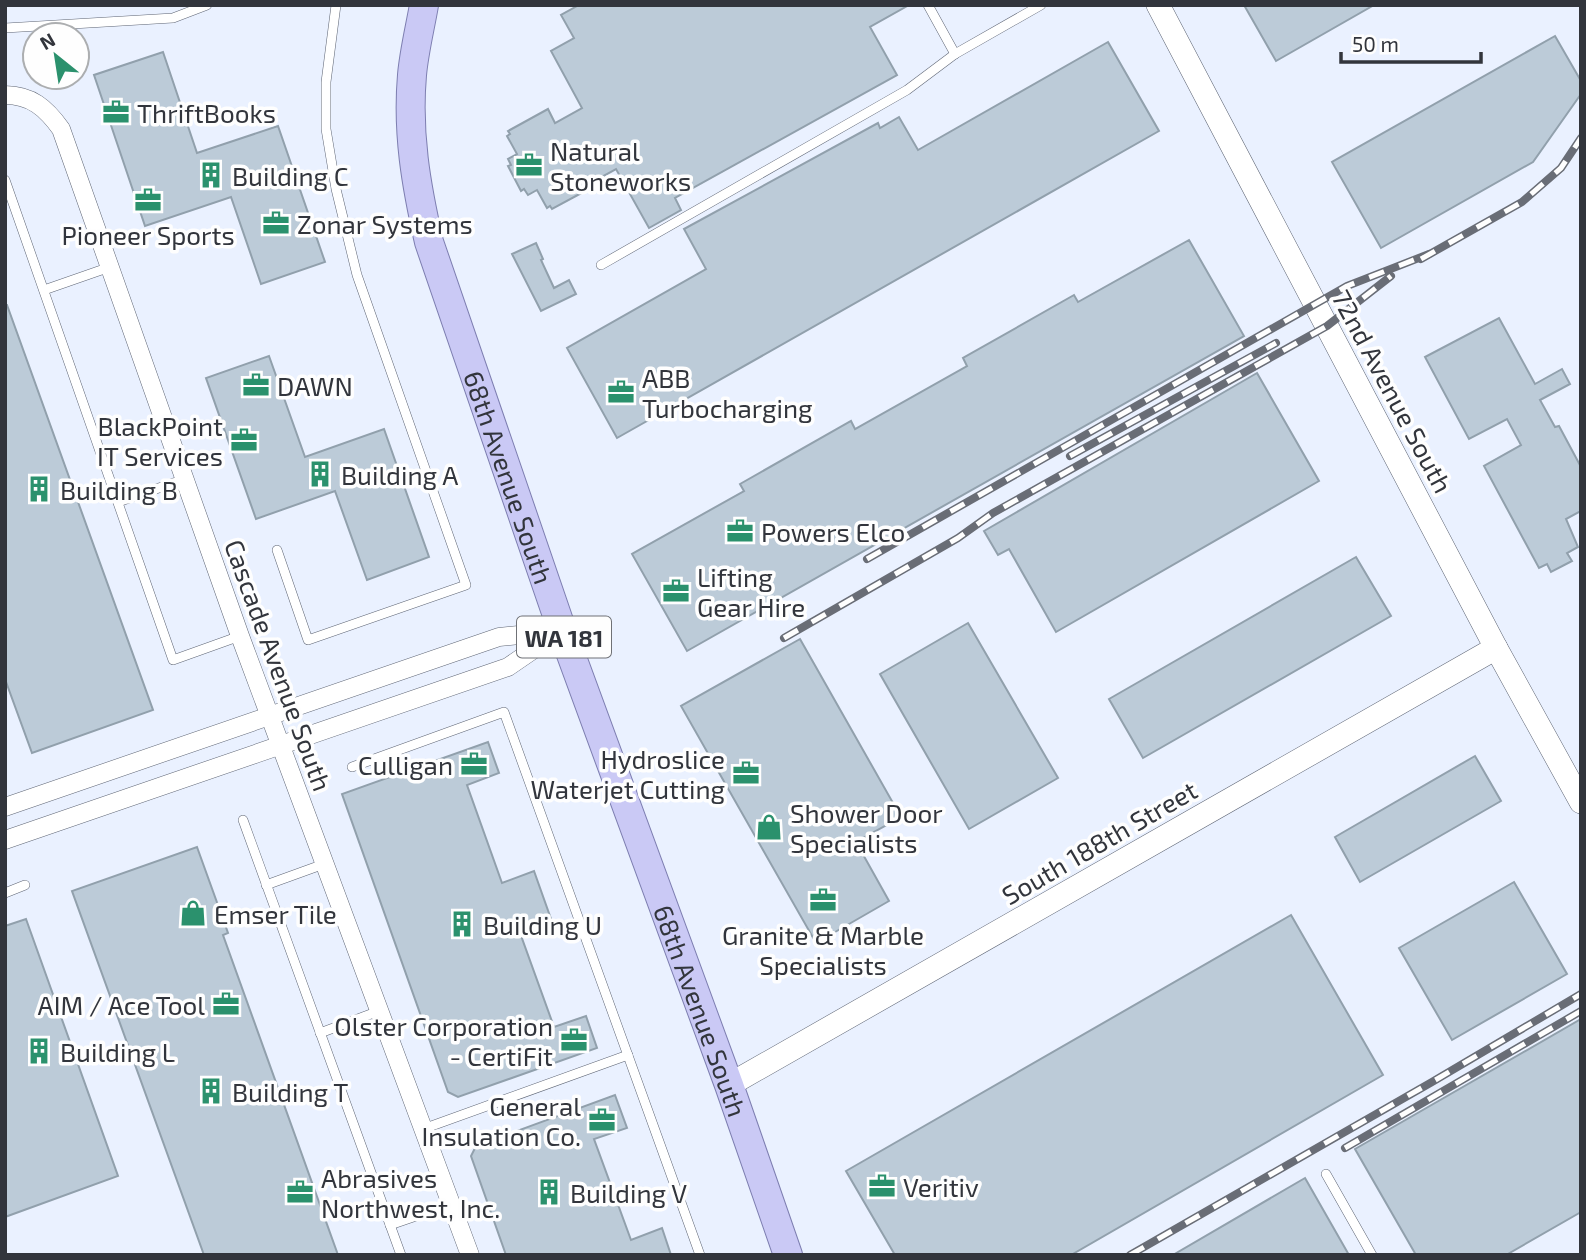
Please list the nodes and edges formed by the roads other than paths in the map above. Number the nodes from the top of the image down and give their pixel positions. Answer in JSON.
{"nodes":[{"id":1,"x":206,"y":5,"type":"edge"},
{"id":2,"x":336,"y":5,"type":"edge"},
{"id":3,"x":424,"y":5,"type":"edge"},
{"id":4,"x":928,"y":5,"type":"edge"},
{"id":5,"x":1041,"y":5,"type":"edge"},
{"id":6,"x":1158,"y":5,"type":"edge"},
{"id":7,"x":5,"y":28,"type":"edge"},
{"id":8,"x":955,"y":54,"type":"junction"},
{"id":9,"x":5,"y":94,"type":"edge"},
{"id":10,"x":5,"y":180,"type":"edge"},
{"id":11,"x":601,"y":265,"type":"dead end"},
{"id":12,"x":110,"y":267,"type":"junction"},
{"id":13,"x":44,"y":290,"type":"junction"},
{"id":14,"x":185,"y":479,"type":"junction"},
{"id":15,"x":118,"y":502,"type":"junction"},
{"id":16,"x":277,"y":550,"type":"dead end"},
{"id":17,"x":562,"y":630,"type":"junction"},
{"id":18,"x":240,"y":636,"type":"junction"},
{"id":19,"x":1496,"y":648,"type":"junction"},
{"id":20,"x":269,"y":714,"type":"junction"},
{"id":21,"x":280,"y":744,"type":"junction"},
{"id":22,"x":352,"y":767,"type":"dead end"},
{"id":23,"x":1581,"y":802,"type":"edge"},
{"id":24,"x":5,"y":807,"type":"edge"},
{"id":25,"x":243,"y":820,"type":"dead end"},
{"id":26,"x":5,"y":840,"type":"edge"},
{"id":27,"x":324,"y":864,"type":"junction"},
{"id":28,"x":25,"y":885,"type":"dead end"},
{"id":29,"x":266,"y":885,"type":"junction"},
{"id":30,"x":5,"y":893,"type":"edge"},
{"id":31,"x":379,"y":1011,"type":"junction"},
{"id":32,"x":320,"y":1032,"type":"junction"},
{"id":33,"x":628,"y":1055,"type":"junction"},
{"id":34,"x":729,"y":1085,"type":"junction"},
{"id":35,"x":423,"y":1129,"type":"junction"},
{"id":36,"x":1326,"y":1174,"type":"dead end"},
{"id":37,"x":451,"y":1203,"type":"junction"},
{"id":38,"x":390,"y":1225,"type":"junction"},
{"id":39,"x":401,"y":1255,"type":"edge"},
{"id":40,"x":470,"y":1255,"type":"edge"},
{"id":41,"x":699,"y":1255,"type":"edge"},
{"id":42,"x":788,"y":1255,"type":"edge"},
{"id":43,"x":1372,"y":1255,"type":"edge"}],
"edges":[{"from":1,"to":7,"type":"lane"},
{"from":2,"to":16,"type":"lane"},
{"from":3,"to":17,"type":"main road","name":"68th Avenue South","number":"WA 181"},
{"from":4,"to":8,"type":"lane"},
{"from":5,"to":8,"type":"lane"},
{"from":6,"to":19,"type":"street","name":"72nd Avenue South"},
{"from":8,"to":11,"type":"lane"},
{"from":9,"to":12,"type":"street","name":"Cascade Avenue South"},
{"from":10,"to":13,"type":"lane"},
{"from":12,"to":13,"type":"lane"},
{"from":12,"to":14,"type":"street","name":"Cascade Avenue South"},
{"from":13,"to":15,"type":"lane"},
{"from":14,"to":15,"type":"lane"},
{"from":14,"to":18,"type":"street","name":"Cascade Avenue South"},
{"from":15,"to":18,"type":"lane"},
{"from":17,"to":20,"type":"street"},
{"from":17,"to":21,"type":"street"},
{"from":17,"to":34,"type":"main road","name":"68th Avenue South","number":"WA 181"},
{"from":18,"to":20,"type":"street","name":"Cascade Avenue South"},
{"from":19,"to":23,"type":"street","name":"72nd Avenue South"},
{"from":19,"to":34,"type":"street","name":"South 188th Street"},
{"from":20,"to":21,"type":"street","name":"Cascade Avenue South"},
{"from":20,"to":24,"type":"street"},
{"from":21,"to":26,"type":"street"},
{"from":21,"to":27,"type":"street","name":"Cascade Avenue South"},
{"from":22,"to":33,"type":"lane"},
{"from":25,"to":29,"type":"lane"},
{"from":27,"to":29,"type":"lane"},
{"from":27,"to":31,"type":"street","name":"Cascade Avenue South"},
{"from":28,"to":30,"type":"lane"},
{"from":29,"to":32,"type":"lane"},
{"from":31,"to":32,"type":"lane"},
{"from":31,"to":35,"type":"street","name":"Cascade Avenue South"},
{"from":32,"to":38,"type":"lane"},
{"from":33,"to":35,"type":"lane"},
{"from":33,"to":41,"type":"lane"},
{"from":34,"to":42,"type":"main road","name":"68th Avenue South","number":"WA 181"},
{"from":35,"to":37,"type":"street","name":"Cascade Avenue South"},
{"from":36,"to":43,"type":"lane"},
{"from":37,"to":38,"type":"lane"},
{"from":37,"to":40,"type":"street","name":"Cascade Avenue South"},
{"from":38,"to":39,"type":"lane"}]}
